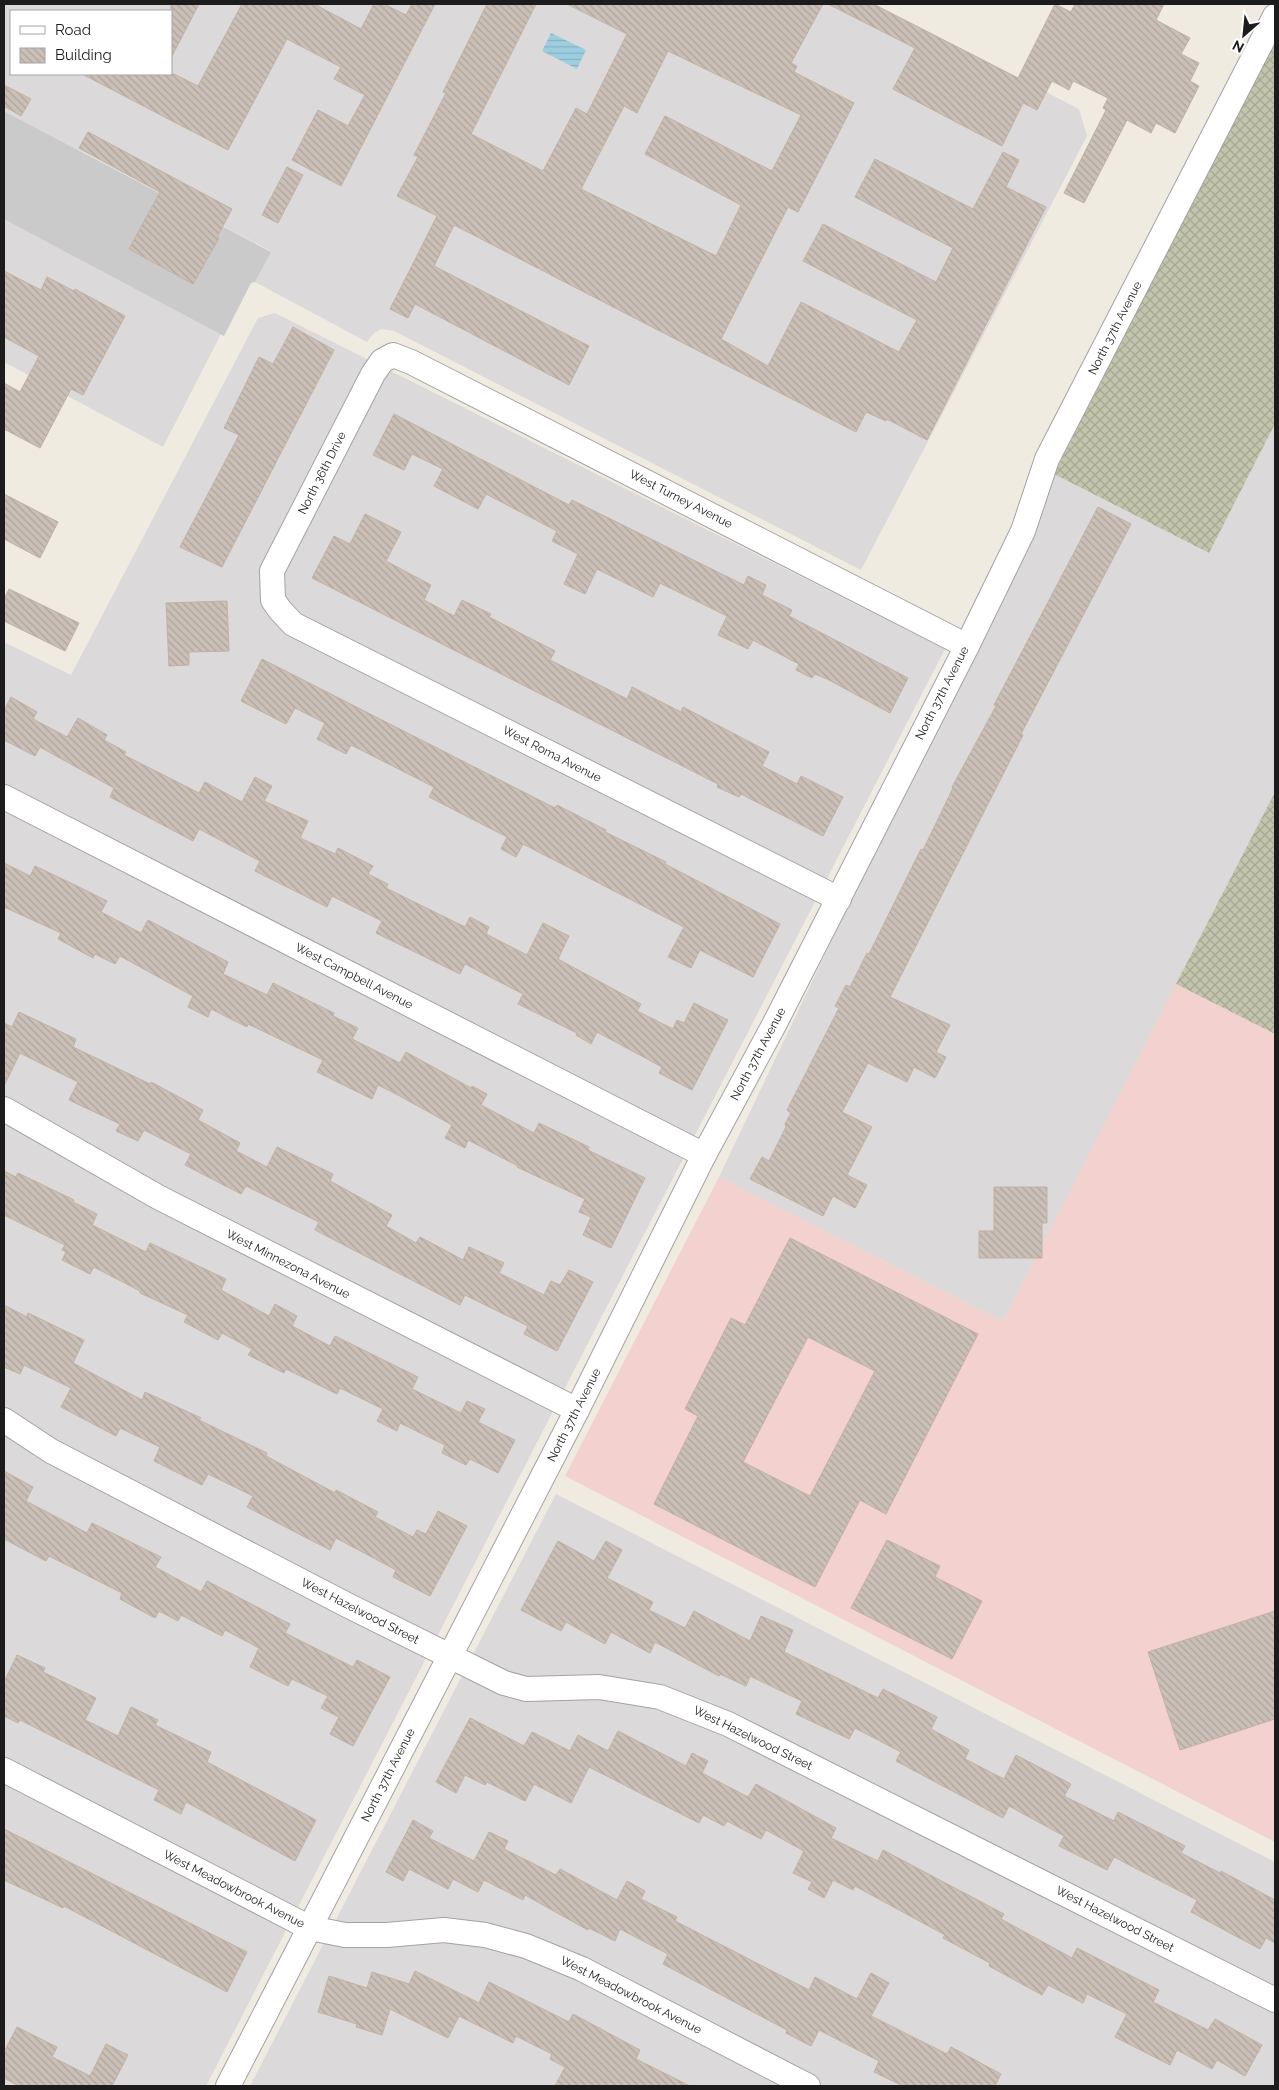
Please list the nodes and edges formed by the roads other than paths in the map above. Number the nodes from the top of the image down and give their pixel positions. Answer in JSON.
{"nodes":[{"id":1,"x":1275,"y":16,"type":"edge"},
{"id":2,"x":393,"y":356,"type":"joint"},
{"id":3,"x":273,"y":600,"type":"joint"},
{"id":4,"x":967,"y":646,"type":"junction"},
{"id":5,"x":4,"y":797,"type":"edge"},
{"id":6,"x":839,"y":899,"type":"junction"},
{"id":7,"x":4,"y":1109,"type":"edge"},
{"id":8,"x":704,"y":1155,"type":"junction"},
{"id":9,"x":577,"y":1410,"type":"junction"},
{"id":10,"x":4,"y":1420,"type":"edge"},
{"id":11,"x":449,"y":1656,"type":"junction"},
{"id":12,"x":4,"y":1770,"type":"edge"},
{"id":13,"x":310,"y":1928,"type":"junction"},
{"id":14,"x":1275,"y":2000,"type":"edge"},
{"id":15,"x":228,"y":2086,"type":"edge"},
{"id":16,"x":808,"y":2086,"type":"edge"}],
"edges":[{"from":1,"to":4,"type":"street","name":"North 37th Avenue"},
{"from":2,"to":3,"type":"street","name":"North 36th Drive"},
{"from":2,"to":4,"type":"street","name":"West Turney Avenue"},
{"from":3,"to":6,"type":"street","name":"West Roma Avenue"},
{"from":4,"to":6,"type":"street","name":"North 37th Avenue"},
{"from":5,"to":8,"type":"street","name":"West Campbell Avenue"},
{"from":6,"to":8,"type":"street","name":"North 37th Avenue"},
{"from":7,"to":9,"type":"street","name":"West Minnezona Avenue"},
{"from":8,"to":9,"type":"street","name":"North 37th Avenue"},
{"from":9,"to":11,"type":"street","name":"North 37th Avenue"},
{"from":10,"to":11,"type":"street","name":"West Hazelwood Street"},
{"from":11,"to":13,"type":"street","name":"North 37th Avenue"},
{"from":11,"to":14,"type":"street","name":"West Hazelwood Street"},
{"from":12,"to":13,"type":"street","name":"West Meadowbrook Avenue"},
{"from":13,"to":15,"type":"street","name":"North 37th Avenue"},
{"from":13,"to":16,"type":"street","name":"West Meadowbrook Avenue"}]}
